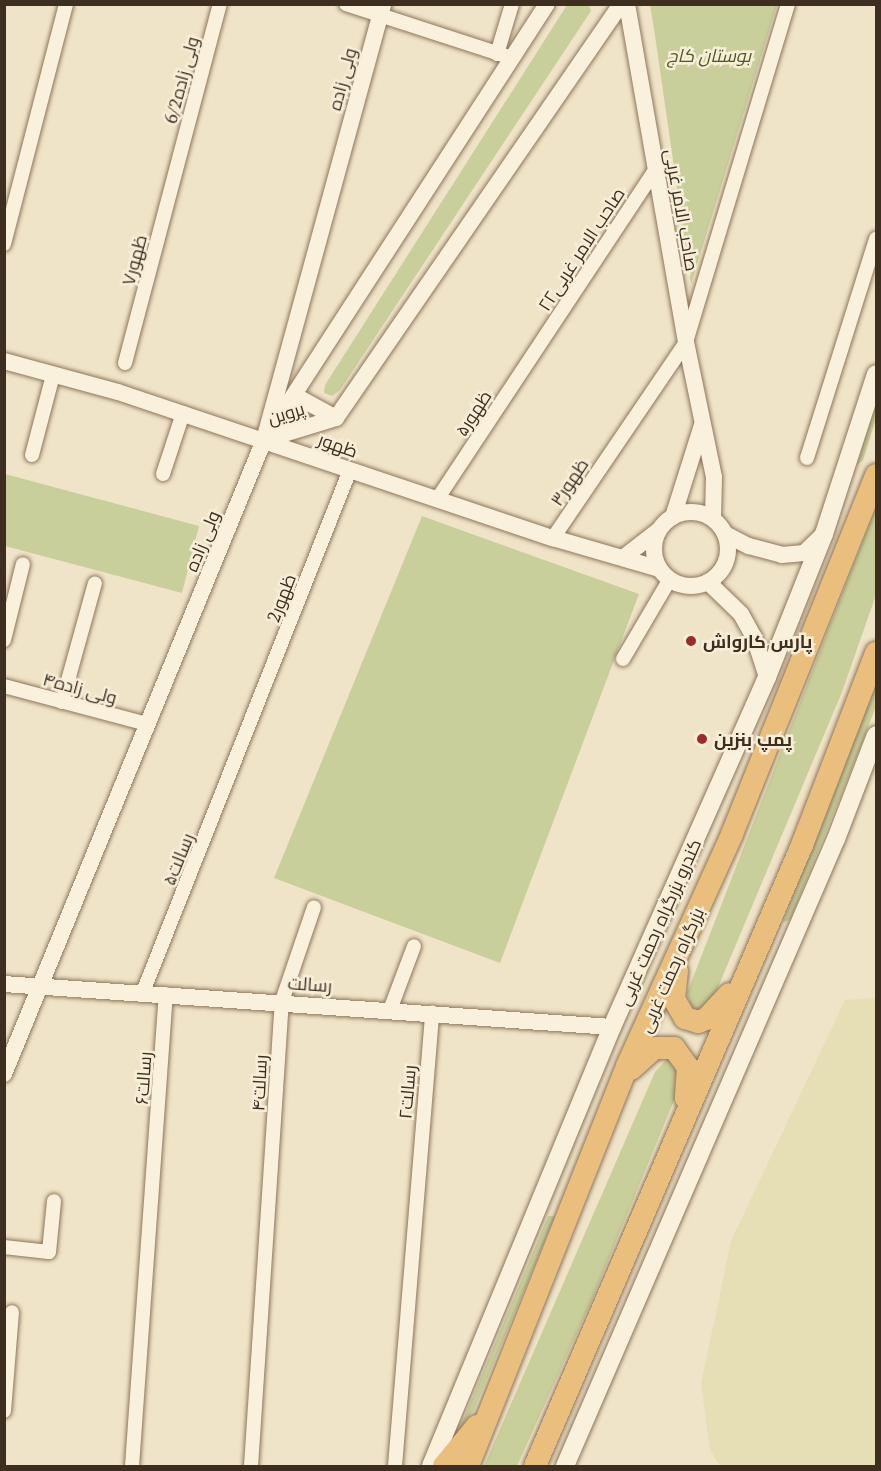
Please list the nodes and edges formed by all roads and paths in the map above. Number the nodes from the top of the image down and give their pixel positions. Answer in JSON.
{"nodes":[{"id":1,"x":66,"y":4,"type":"edge"},
{"id":2,"x":220,"y":4,"type":"edge"},
{"id":3,"x":346,"y":4,"type":"edge"},
{"id":4,"x":512,"y":4,"type":"edge"},
{"id":5,"x":547,"y":4,"type":"edge"},
{"id":6,"x":621,"y":4,"type":"edge"},
{"id":7,"x":627,"y":4,"type":"edge"},
{"id":8,"x":789,"y":4,"type":"edge"},
{"id":9,"x":381,"y":10,"type":"edge"},
{"id":10,"x":504,"y":56,"type":"junction"},
{"id":11,"x":177,"y":165,"type":"joint"},
{"id":12,"x":655,"y":170,"type":"junction"},
{"id":13,"x":4,"y":244,"type":"edge"},
{"id":14,"x":875,"y":246,"type":"edge"},
{"id":15,"x":686,"y":342,"type":"junction"},
{"id":16,"x":537,"y":348,"type":"joint"},
{"id":17,"x":4,"y":361,"type":"edge"},
{"id":18,"x":125,"y":363,"type":"dead end"},
{"id":19,"x":876,"y":374,"type":"edge"},
{"id":20,"x":53,"y":375,"type":"junction"},
{"id":21,"x":294,"y":394,"type":"junction"},
{"id":22,"x":183,"y":413,"type":"junction"},
{"id":23,"x":336,"y":418,"type":"junction"},
{"id":24,"x":704,"y":421,"type":"junction"},
{"id":25,"x":264,"y":440,"type":"junction"},
{"id":26,"x":32,"y":455,"type":"dead end"},
{"id":27,"x":807,"y":458,"type":"dead end"},
{"id":28,"x":350,"y":470,"type":"junction"},
{"id":29,"x":163,"y":474,"type":"dead end"},
{"id":30,"x":876,"y":475,"type":"edge"},
{"id":31,"x":438,"y":498,"type":"junction"},
{"id":32,"x":673,"y":517,"type":"junction"},
{"id":33,"x":713,"y":519,"type":"junction"},
{"id":34,"x":659,"y":530,"type":"junction"},
{"id":35,"x":725,"y":534,"type":"junction"},
{"id":36,"x":824,"y":534,"type":"junction"},
{"id":37,"x":553,"y":538,"type":"junction"},
{"id":38,"x":624,"y":557,"type":"junction"},
{"id":39,"x":23,"y":564,"type":"dead end"},
{"id":40,"x":665,"y":574,"type":"junction"},
{"id":41,"x":708,"y":582,"type":"junction"},
{"id":42,"x":95,"y":583,"type":"dead end"},
{"id":43,"x":4,"y":640,"type":"edge"},
{"id":44,"x":876,"y":653,"type":"edge"},
{"id":45,"x":623,"y":659,"type":"dead end"},
{"id":46,"x":767,"y":677,"type":"junction"},
{"id":47,"x":4,"y":686,"type":"edge"},
{"id":48,"x":62,"y":702,"type":"junction"},
{"id":49,"x":147,"y":724,"type":"junction"},
{"id":50,"x":876,"y":735,"type":"edge"},
{"id":51,"x":245,"y":739,"type":"joint"},
{"id":52,"x":314,"y":907,"type":"dead end"},
{"id":53,"x":687,"y":934,"type":"junction"},
{"id":54,"x":414,"y":946,"type":"dead end"},
{"id":55,"x":752,"y":958,"type":"junction"},
{"id":56,"x":4,"y":984,"type":"edge"},
{"id":57,"x":41,"y":987,"type":"junction"},
{"id":58,"x":143,"y":992,"type":"junction"},
{"id":59,"x":166,"y":994,"type":"junction"},
{"id":60,"x":282,"y":1001,"type":"junction"},
{"id":61,"x":390,"y":1010,"type":"junction"},
{"id":62,"x":432,"y":1013,"type":"junction"},
{"id":63,"x":612,"y":1027,"type":"junction"},
{"id":64,"x":4,"y":1074,"type":"edge"},
{"id":65,"x":613,"y":1101,"type":"junction"},
{"id":66,"x":680,"y":1129,"type":"junction"},
{"id":67,"x":54,"y":1201,"type":"dead end"},
{"id":68,"x":4,"y":1247,"type":"edge"},
{"id":69,"x":12,"y":1312,"type":"dead end"},
{"id":70,"x":495,"y":1404,"type":"junction"},
{"id":71,"x":4,"y":1411,"type":"edge"},
{"id":72,"x":132,"y":1467,"type":"edge"},
{"id":73,"x":251,"y":1467,"type":"edge"},
{"id":74,"x":395,"y":1467,"type":"edge"},
{"id":75,"x":431,"y":1467,"type":"edge"},
{"id":76,"x":444,"y":1467,"type":"edge"},
{"id":77,"x":468,"y":1467,"type":"edge"},
{"id":78,"x":535,"y":1467,"type":"edge"},
{"id":79,"x":566,"y":1467,"type":"edge"}],
"edges":[{"from":1,"to":13,"type":"street"},
{"from":2,"to":11,"type":"street","name":"6/2ولی زاده"},
{"from":3,"to":9,"type":"street"},
{"from":4,"to":10,"type":"street"},
{"from":5,"to":10,"type":"street","name":"پروین"},
{"from":6,"to":23,"type":"street"},
{"from":7,"to":12,"type":"street","name":"صاحب الامر غربی"},
{"from":8,"to":15,"type":"street","name":"ظهور۳"},
{"from":9,"to":10,"type":"street"},
{"from":9,"to":25,"type":"street","name":"ولی زاده"},
{"from":10,"to":21,"type":"street","name":"پروین"},
{"from":11,"to":18,"type":"street","name":"ظهور۷"},
{"from":12,"to":15,"type":"street","name":"صاحب الامر غربی"},
{"from":12,"to":16,"type":"street","name":"صاحب الامر غربی٢٢"},
{"from":14,"to":27,"type":"street"},
{"from":15,"to":24,"type":"street","name":"صاحب الامر غربی"},
{"from":15,"to":37,"type":"street","name":"ظهور۳"},
{"from":16,"to":31,"type":"street","name":"ظهور۵"},
{"from":17,"to":20,"type":"street","name":"ظهور"},
{"from":19,"to":36,"type":"main road","name":"کندرو بزرگراه رحمت غربی"},
{"from":20,"to":22,"type":"street","name":"ظهور"},
{"from":20,"to":26,"type":"street"},
{"from":21,"to":23,"type":"street"},
{"from":21,"to":25,"type":"street","name":"پروین"},
{"from":22,"to":25,"type":"street","name":"ظهور"},
{"from":22,"to":29,"type":"street"},
{"from":23,"to":25,"type":"street","name":"پروین"},
{"from":24,"to":32,"type":"street"},
{"from":24,"to":33,"type":"street","name":"صاحب الامر غربی"},
{"from":25,"to":28,"type":"street","name":"ظهور"},
{"from":25,"to":49,"type":"street","name":"ولی زاده"},
{"from":28,"to":31,"type":"street","name":"ظهور"},
{"from":28,"to":51,"type":"street","name":"2ظهور"},
{"from":30,"to":53,"type":"highway","name":"بزرگراه رحمت غربی"},
{"from":31,"to":37,"type":"street","name":"ظهور"},
{"from":32,"to":33,"type":"street"},
{"from":32,"to":34,"type":"street"},
{"from":33,"to":35,"type":"street"},
{"from":34,"to":38,"type":"street"},
{"from":34,"to":40,"type":"street"},
{"from":35,"to":36,"type":"street"},
{"from":35,"to":41,"type":"street"},
{"from":36,"to":46,"type":"main road","name":"کندرو بزرگراه رحمت غربی"},
{"from":37,"to":38,"type":"street","name":"ظهور"},
{"from":38,"to":40,"type":"street","name":"ظهور"},
{"from":39,"to":43,"type":"street"},
{"from":40,"to":41,"type":"street"},
{"from":40,"to":45,"type":"street"},
{"from":41,"to":46,"type":"street"},
{"from":42,"to":48,"type":"street"},
{"from":44,"to":55,"type":"highway"},
{"from":46,"to":63,"type":"main road","name":"کندرو بزرگراه رحمت غربی"},
{"from":47,"to":48,"type":"street","name":"ولی زاده۴"},
{"from":48,"to":49,"type":"street","name":"ولی زاده۴"},
{"from":49,"to":57,"type":"street","name":"ولی زاده"},
{"from":50,"to":79,"type":"main road"},
{"from":51,"to":58,"type":"street","name":"رسالت۵"},
{"from":52,"to":60,"type":"street","name":"رسالت۴"},
{"from":53,"to":55,"type":"highway"},
{"from":53,"to":65,"type":"highway","name":"بزرگراه رحمت غربی"},
{"from":54,"to":61,"type":"street"},
{"from":55,"to":66,"type":"highway"},
{"from":56,"to":57,"type":"street","name":"رسالت"},
{"from":57,"to":58,"type":"street","name":"رسالت"},
{"from":57,"to":64,"type":"street","name":"ولی زاده"},
{"from":58,"to":59,"type":"street","name":"رسالت"},
{"from":59,"to":60,"type":"street","name":"رسالت"},
{"from":59,"to":72,"type":"street","name":"رسالت۶"},
{"from":60,"to":61,"type":"street","name":"رسالت"},
{"from":60,"to":73,"type":"street","name":"رسالت۴"},
{"from":61,"to":62,"type":"street","name":"رسالت"},
{"from":62,"to":63,"type":"street","name":"رسالت"},
{"from":62,"to":74,"type":"street","name":"رسالت۲"},
{"from":63,"to":75,"type":"main road","name":"کندرو بزرگراه رحمت غربی"},
{"from":65,"to":66,"type":"highway"},
{"from":65,"to":70,"type":"highway","name":"بزرگراه رحمت غربی"},
{"from":66,"to":78,"type":"highway"},
{"from":67,"to":68,"type":"street"},
{"from":69,"to":71,"type":"street"},
{"from":70,"to":76,"type":"highway"},
{"from":70,"to":77,"type":"highway","name":"بزرگراه رحمت غربی"}]}
